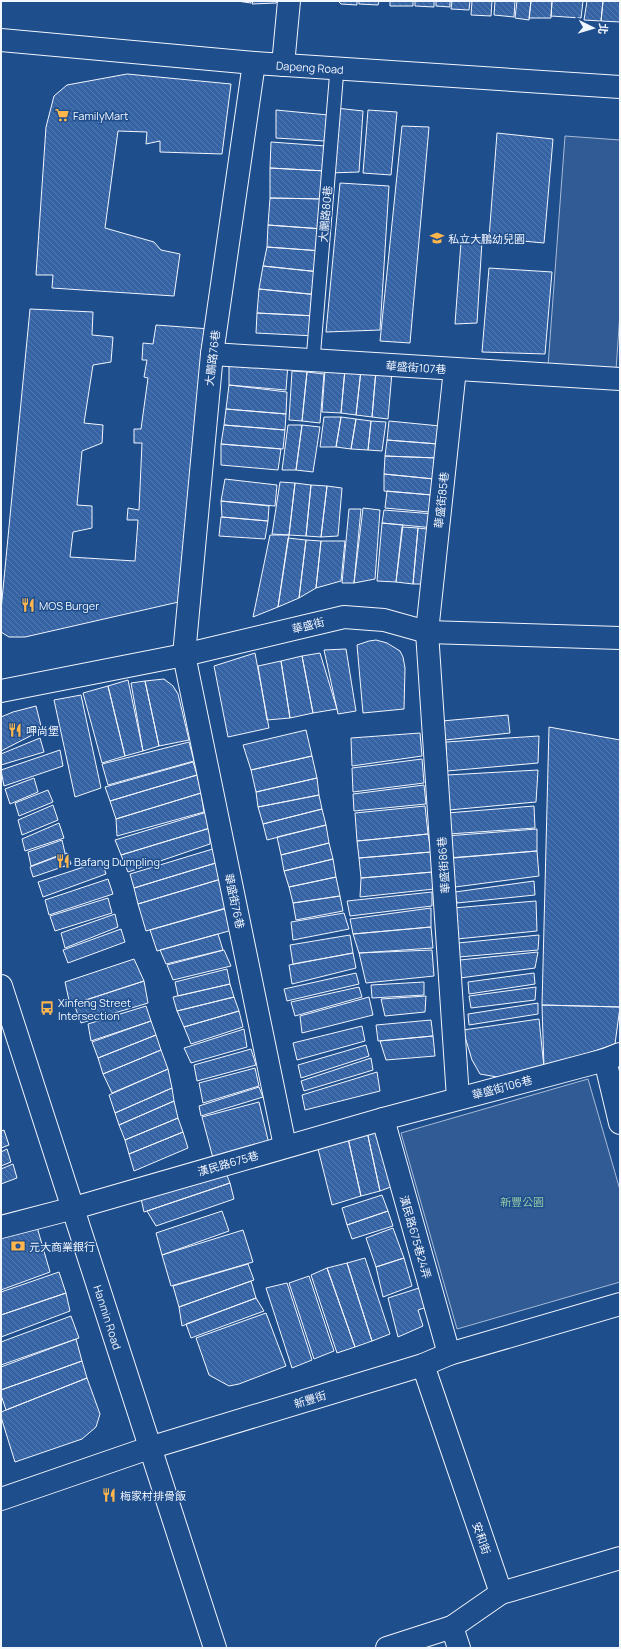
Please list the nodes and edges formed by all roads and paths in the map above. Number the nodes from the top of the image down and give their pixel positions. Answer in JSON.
{"nodes":[{"id":1,"x":289,"y":1,"type":"edge"},
{"id":2,"x":1,"y":40,"type":"edge"},
{"id":3,"x":254,"y":63,"type":"junction"},
{"id":4,"x":282,"y":65,"type":"junction"},
{"id":5,"x":337,"y":69,"type":"junction"},
{"id":6,"x":620,"y":87,"type":"edge"},
{"id":7,"x":212,"y":354,"type":"junction"},
{"id":8,"x":313,"y":360,"type":"junction"},
{"id":9,"x":455,"y":369,"type":"junction"},
{"id":10,"x":620,"y":379,"type":"edge"},
{"id":11,"x":427,"y":632,"type":"junction"},
{"id":12,"x":620,"y":638,"type":"edge"},
{"id":13,"x":184,"y":656,"type":"junction"},
{"id":14,"x":1,"y":691,"type":"edge"},
{"id":15,"x":1,"y":986,"type":"edge"},
{"id":16,"x":612,"y":1057,"type":"edge"},
{"id":17,"x":458,"y":1098,"type":"junction"},
{"id":18,"x":383,"y":1119,"type":"junction"},
{"id":19,"x":620,"y":1123,"type":"edge"},
{"id":20,"x":285,"y":1146,"type":"junction"},
{"id":21,"x":74,"y":1208,"type":"junction"},
{"id":22,"x":1,"y":1227,"type":"edge"},
{"id":23,"x":620,"y":1304,"type":"edge"},
{"id":24,"x":449,"y":1354,"type":"junction"},
{"id":25,"x":423,"y":1365,"type":"junction"},
{"id":26,"x":149,"y":1448,"type":"junction"},
{"id":27,"x":1,"y":1499,"type":"edge"},
{"id":28,"x":620,"y":1558,"type":"edge"},
{"id":29,"x":501,"y":1593,"type":"junction"},
{"id":30,"x":452,"y":1627,"type":"junction"},
{"id":31,"x":215,"y":1648,"type":"edge"},
{"id":32,"x":387,"y":1648,"type":"edge"},
{"id":33,"x":459,"y":1648,"type":"edge"}],
"edges":[{"from":1,"to":4,"type":"street"},
{"from":2,"to":3,"type":"street","name":"Dapeng Road"},
{"from":3,"to":4,"type":"street","name":"Dapeng Road"},
{"from":3,"to":7,"type":"street","name":"大鵬路76巷"},
{"from":4,"to":5,"type":"street","name":"Dapeng Road"},
{"from":5,"to":6,"type":"street","name":"Dapeng Road"},
{"from":5,"to":8,"type":"lane","name":"大鵬路80巷"},
{"from":7,"to":8,"type":"street","name":"華盛街107巷"},
{"from":7,"to":13,"type":"street","name":"大鵬路76巷"},
{"from":8,"to":9,"type":"street","name":"華盛街107巷"},
{"from":9,"to":10,"type":"street","name":"華盛街107巷"},
{"from":9,"to":11,"type":"street","name":"華盛街85巷"},
{"from":11,"to":12,"type":"street","name":"華盛街"},
{"from":11,"to":13,"type":"street","name":"華盛街"},
{"from":11,"to":17,"type":"street","name":"華盛街86巷"},
{"from":13,"to":14,"type":"street","name":"華盛街"},
{"from":13,"to":20,"type":"street","name":"華盛街76巷"},
{"from":15,"to":21,"type":"street","name":"Hanmin Road"},
{"from":16,"to":17,"type":"street","name":"華盛街106巷"},
{"from":16,"to":19,"type":"street"},
{"from":17,"to":18,"type":"street","name":"華盛街106巷"},
{"from":18,"to":20,"type":"street","name":"漢民路675巷"},
{"from":18,"to":24,"type":"street","name":"漢民路675巷24弄"},
{"from":20,"to":21,"type":"street","name":"漢民路675巷"},
{"from":21,"to":22,"type":"street","name":"漢民路675巷"},
{"from":21,"to":26,"type":"street","name":"Hanmin Road"},
{"from":23,"to":24,"type":"street","name":"新豐街"},
{"from":24,"to":25,"type":"street","name":"新豐街"},
{"from":25,"to":26,"type":"street","name":"新豐街"},
{"from":25,"to":29,"type":"street","name":"安和街"},
{"from":26,"to":27,"type":"street","name":"新豐街"},
{"from":26,"to":31,"type":"street","name":"Hanmin Road"},
{"from":28,"to":29,"type":"street"},
{"from":29,"to":30,"type":"street"},
{"from":30,"to":32,"type":"street"},
{"from":30,"to":33,"type":"street"}]}
